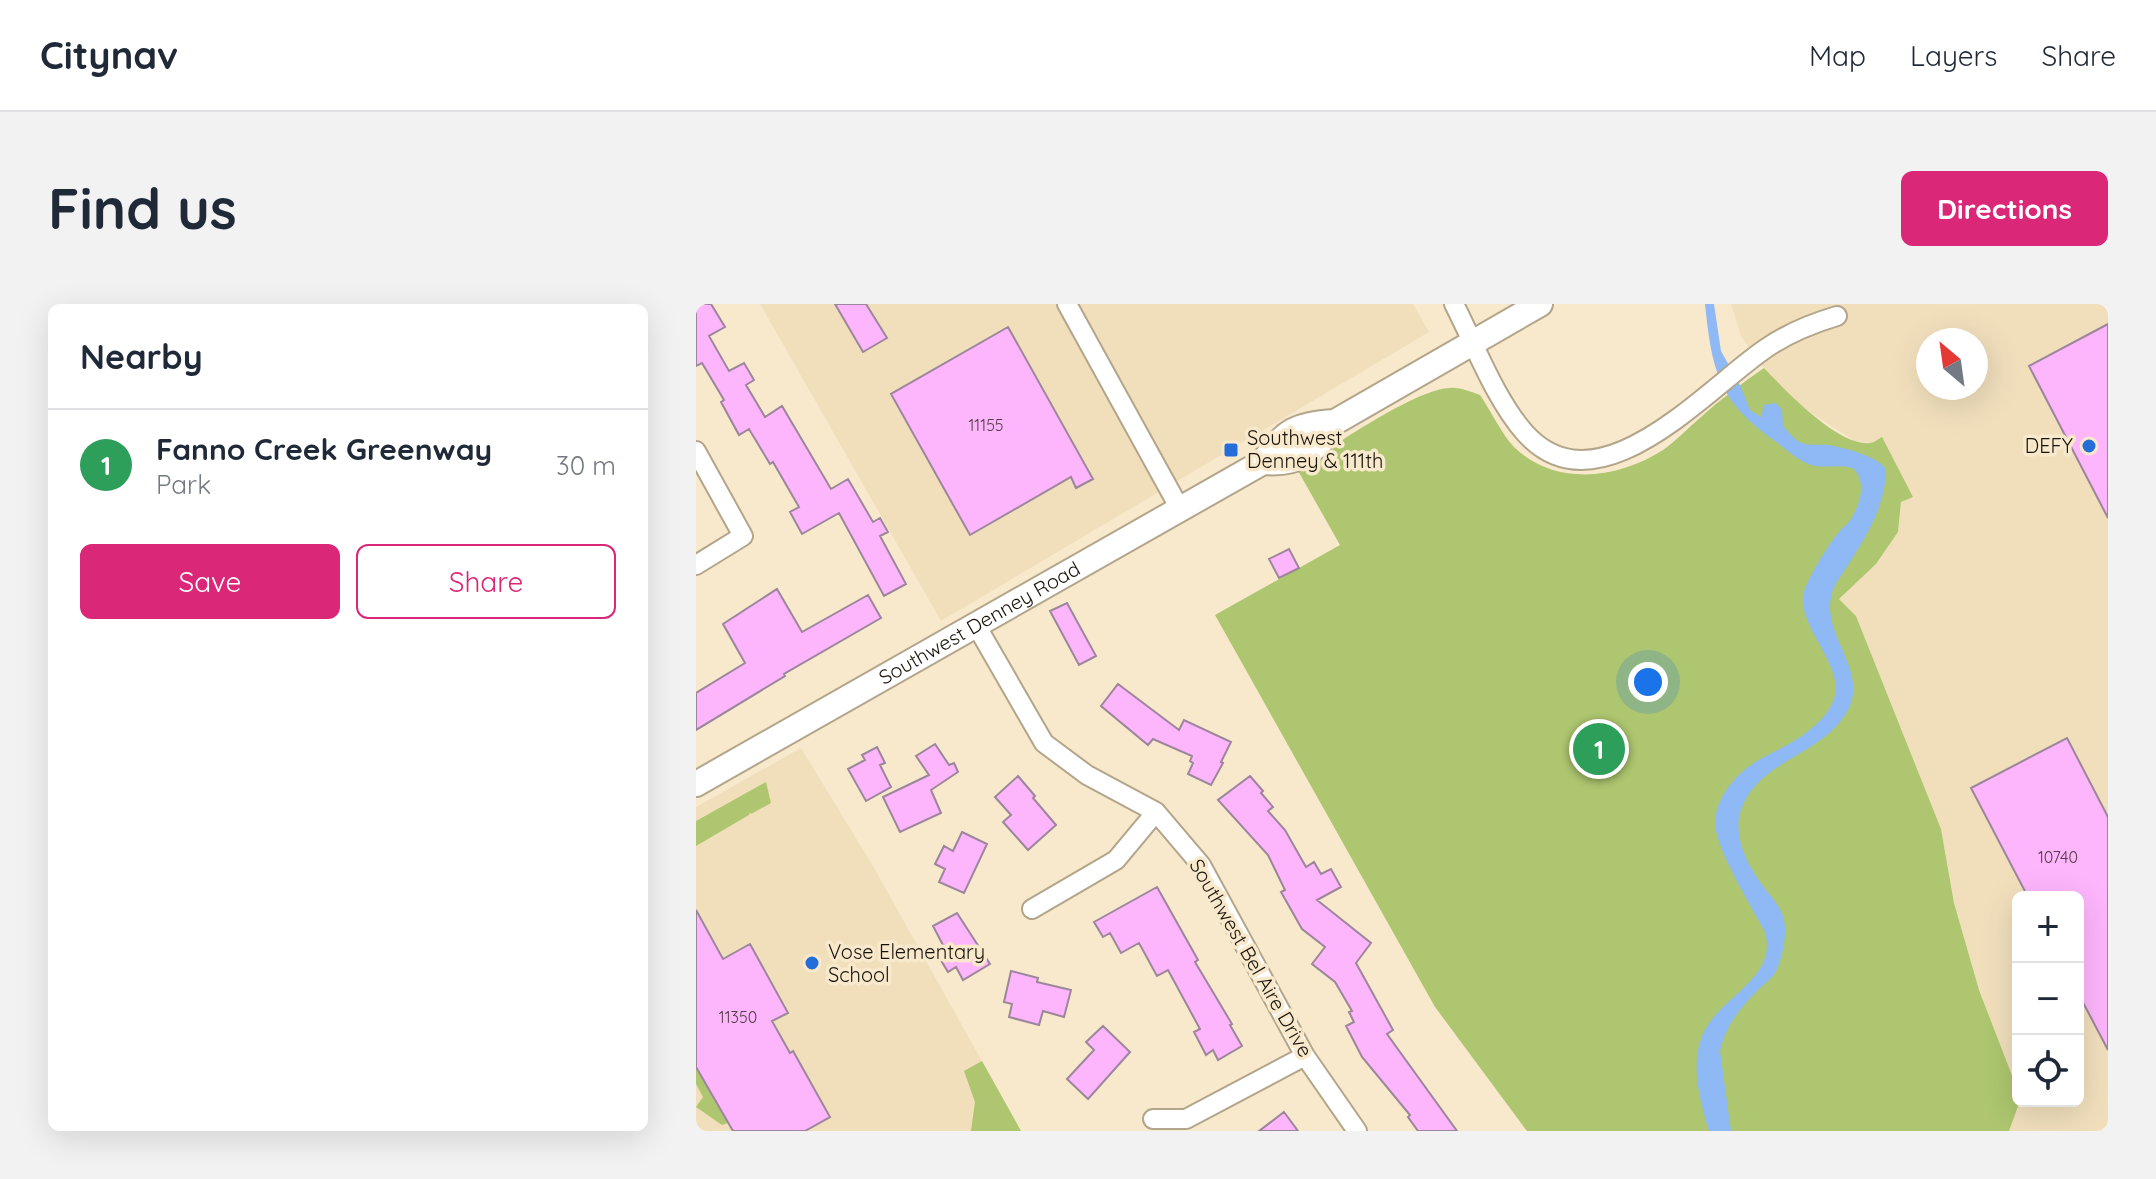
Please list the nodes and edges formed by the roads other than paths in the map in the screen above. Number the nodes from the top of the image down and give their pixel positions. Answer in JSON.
{"nodes":[{"id":1,"x":1067,"y":304,"type":"edge"},
{"id":2,"x":1454,"y":304,"type":"edge"},
{"id":3,"x":1540,"y":304,"type":"edge"},
{"id":4,"x":1837,"y":316,"type":"dead end"},
{"id":5,"x":1473,"y":343,"type":"junction"},
{"id":6,"x":696,"y":451,"type":"edge"},
{"id":7,"x":1180,"y":509,"type":"junction"},
{"id":8,"x":696,"y":565,"type":"edge"},
{"id":9,"x":976,"y":625,"type":"junction"},
{"id":10,"x":696,"y":784,"type":"edge"},
{"id":11,"x":1156,"y":812,"type":"junction"},
{"id":12,"x":1032,"y":909,"type":"dead end"},
{"id":13,"x":1305,"y":1056,"type":"junction"},
{"id":14,"x":1153,"y":1119,"type":"dead end"},
{"id":15,"x":1357,"y":1131,"type":"edge"}],
"edges":[{"from":1,"to":7,"type":"street"},
{"from":2,"to":5,"type":"street"},
{"from":3,"to":5,"type":"street","name":"Southwest Denney Road"},
{"from":4,"to":5,"type":"street"},
{"from":5,"to":7,"type":"street","name":"Southwest Denney Road"},
{"from":6,"to":8,"type":"street"},
{"from":7,"to":9,"type":"street","name":"Southwest Denney Road"},
{"from":9,"to":10,"type":"street","name":"Southwest Denney Road"},
{"from":9,"to":11,"type":"street","name":"Southwest Bel Aire Drive"},
{"from":11,"to":12,"type":"street"},
{"from":11,"to":13,"type":"street","name":"Southwest Bel Aire Drive"},
{"from":13,"to":14,"type":"street"},
{"from":13,"to":15,"type":"street","name":"Southwest Bel Aire Drive"}]}
